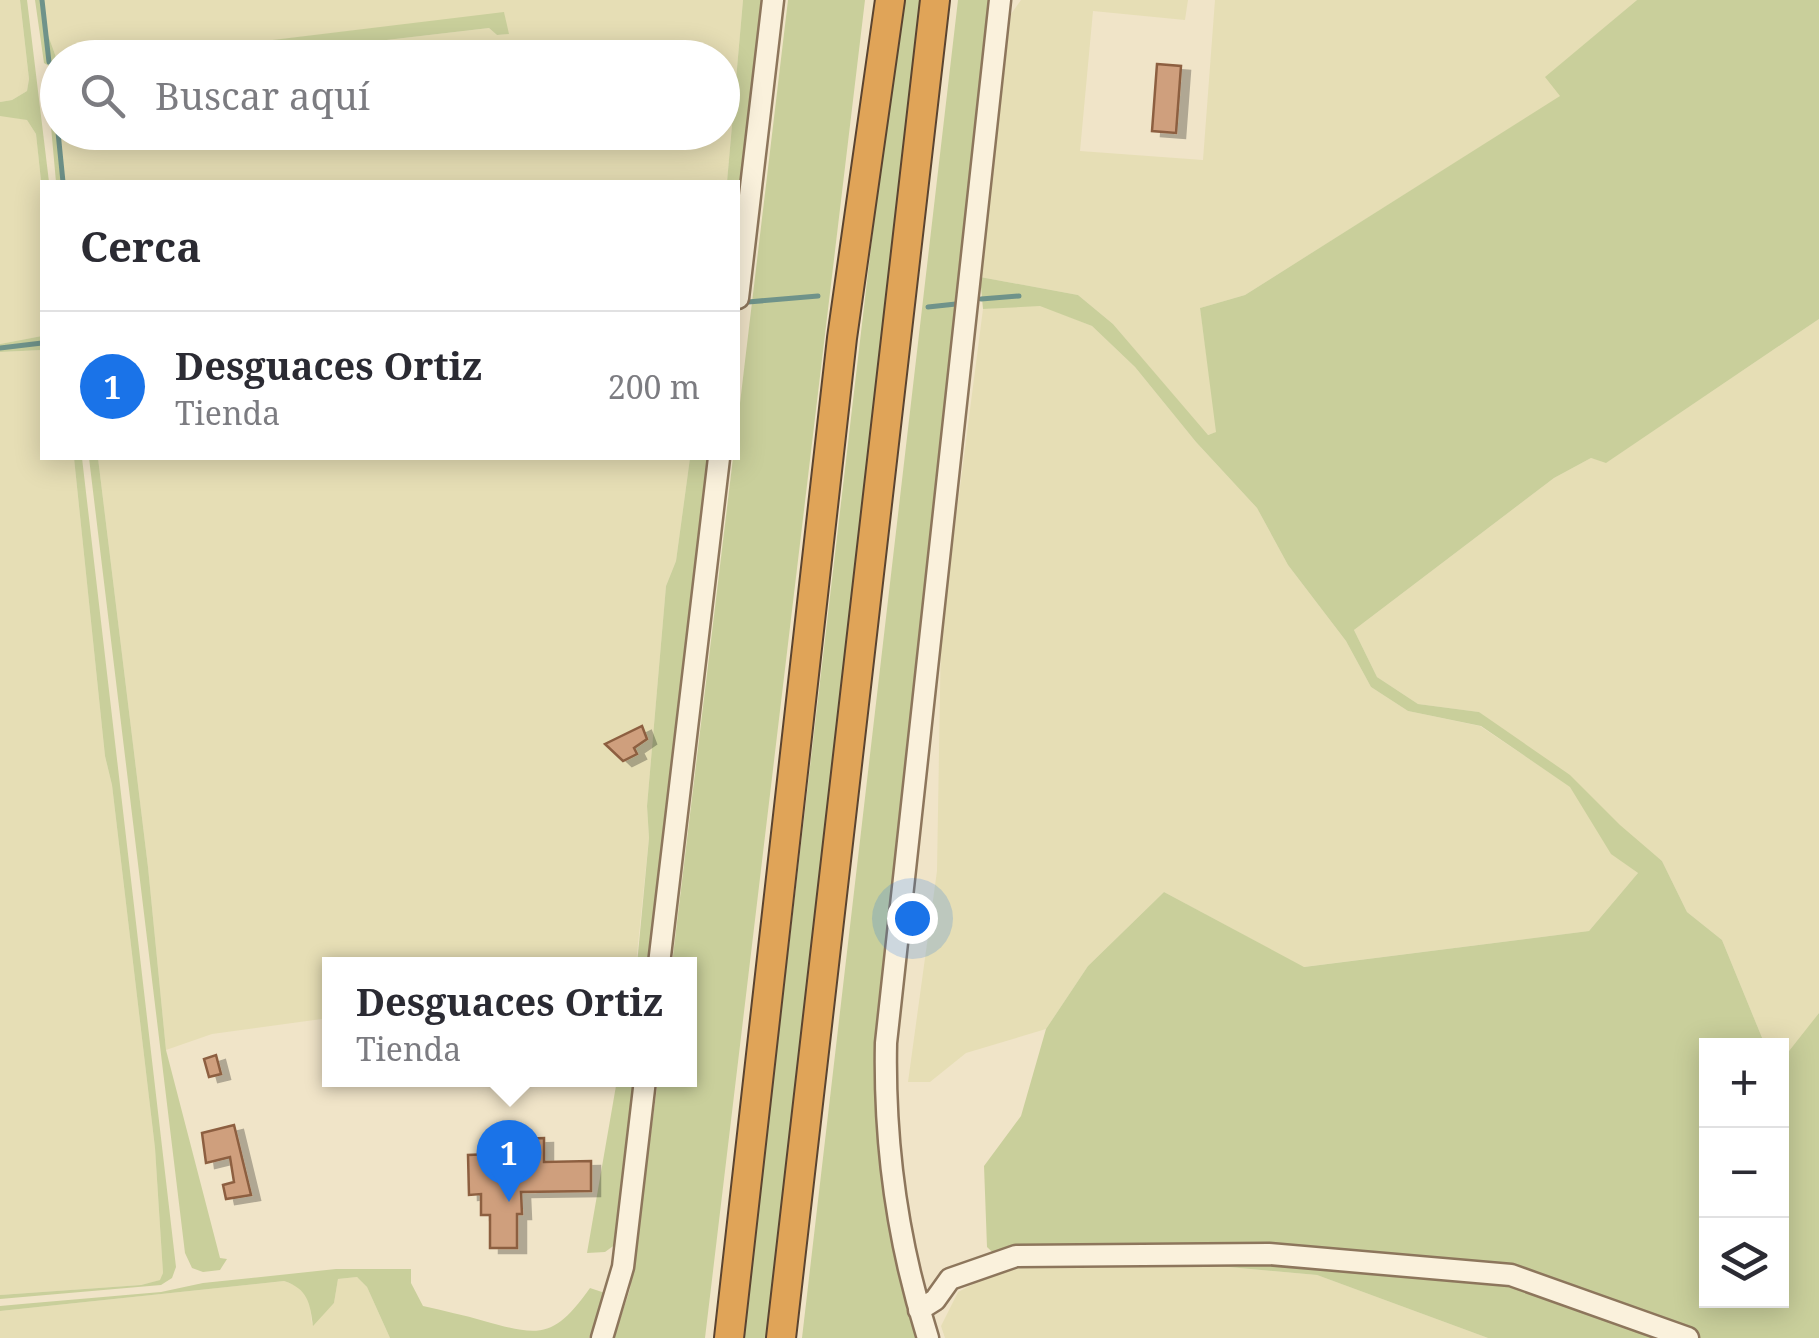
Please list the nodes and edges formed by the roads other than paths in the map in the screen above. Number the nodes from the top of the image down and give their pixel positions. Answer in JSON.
{"nodes":[{"id":1,"x":772,"y":0,"type":"edge"},
{"id":2,"x":890,"y":0,"type":"edge"},
{"id":3,"x":935,"y":0,"type":"edge"},
{"id":4,"x":1000,"y":0,"type":"edge"},
{"id":5,"x":740,"y":280,"type":"edge"},
{"id":6,"x":719,"y":460,"type":"edge"},
{"id":7,"x":659,"y":957,"type":"edge"},
{"id":8,"x":643,"y":1087,"type":"edge"},
{"id":9,"x":909,"y":1275,"type":"junction"},
{"id":10,"x":950,"y":1279,"type":"junction"},
{"id":11,"x":919,"y":1310,"type":"junction"},
{"id":12,"x":602,"y":1338,"type":"edge"},
{"id":13,"x":729,"y":1338,"type":"edge"},
{"id":14,"x":781,"y":1338,"type":"edge"},
{"id":15,"x":928,"y":1338,"type":"edge"},
{"id":16,"x":1688,"y":1338,"type":"edge"}],
"edges":[{"from":1,"to":5,"type":"street"},
{"from":2,"to":13,"type":"highway"},
{"from":3,"to":14,"type":"highway"},
{"from":4,"to":9,"type":"street"},
{"from":6,"to":7,"type":"street"},
{"from":8,"to":12,"type":"street"},
{"from":9,"to":10,"type":"street"},
{"from":9,"to":11,"type":"street"},
{"from":10,"to":11,"type":"street"},
{"from":10,"to":16,"type":"street"},
{"from":11,"to":15,"type":"street"}]}
